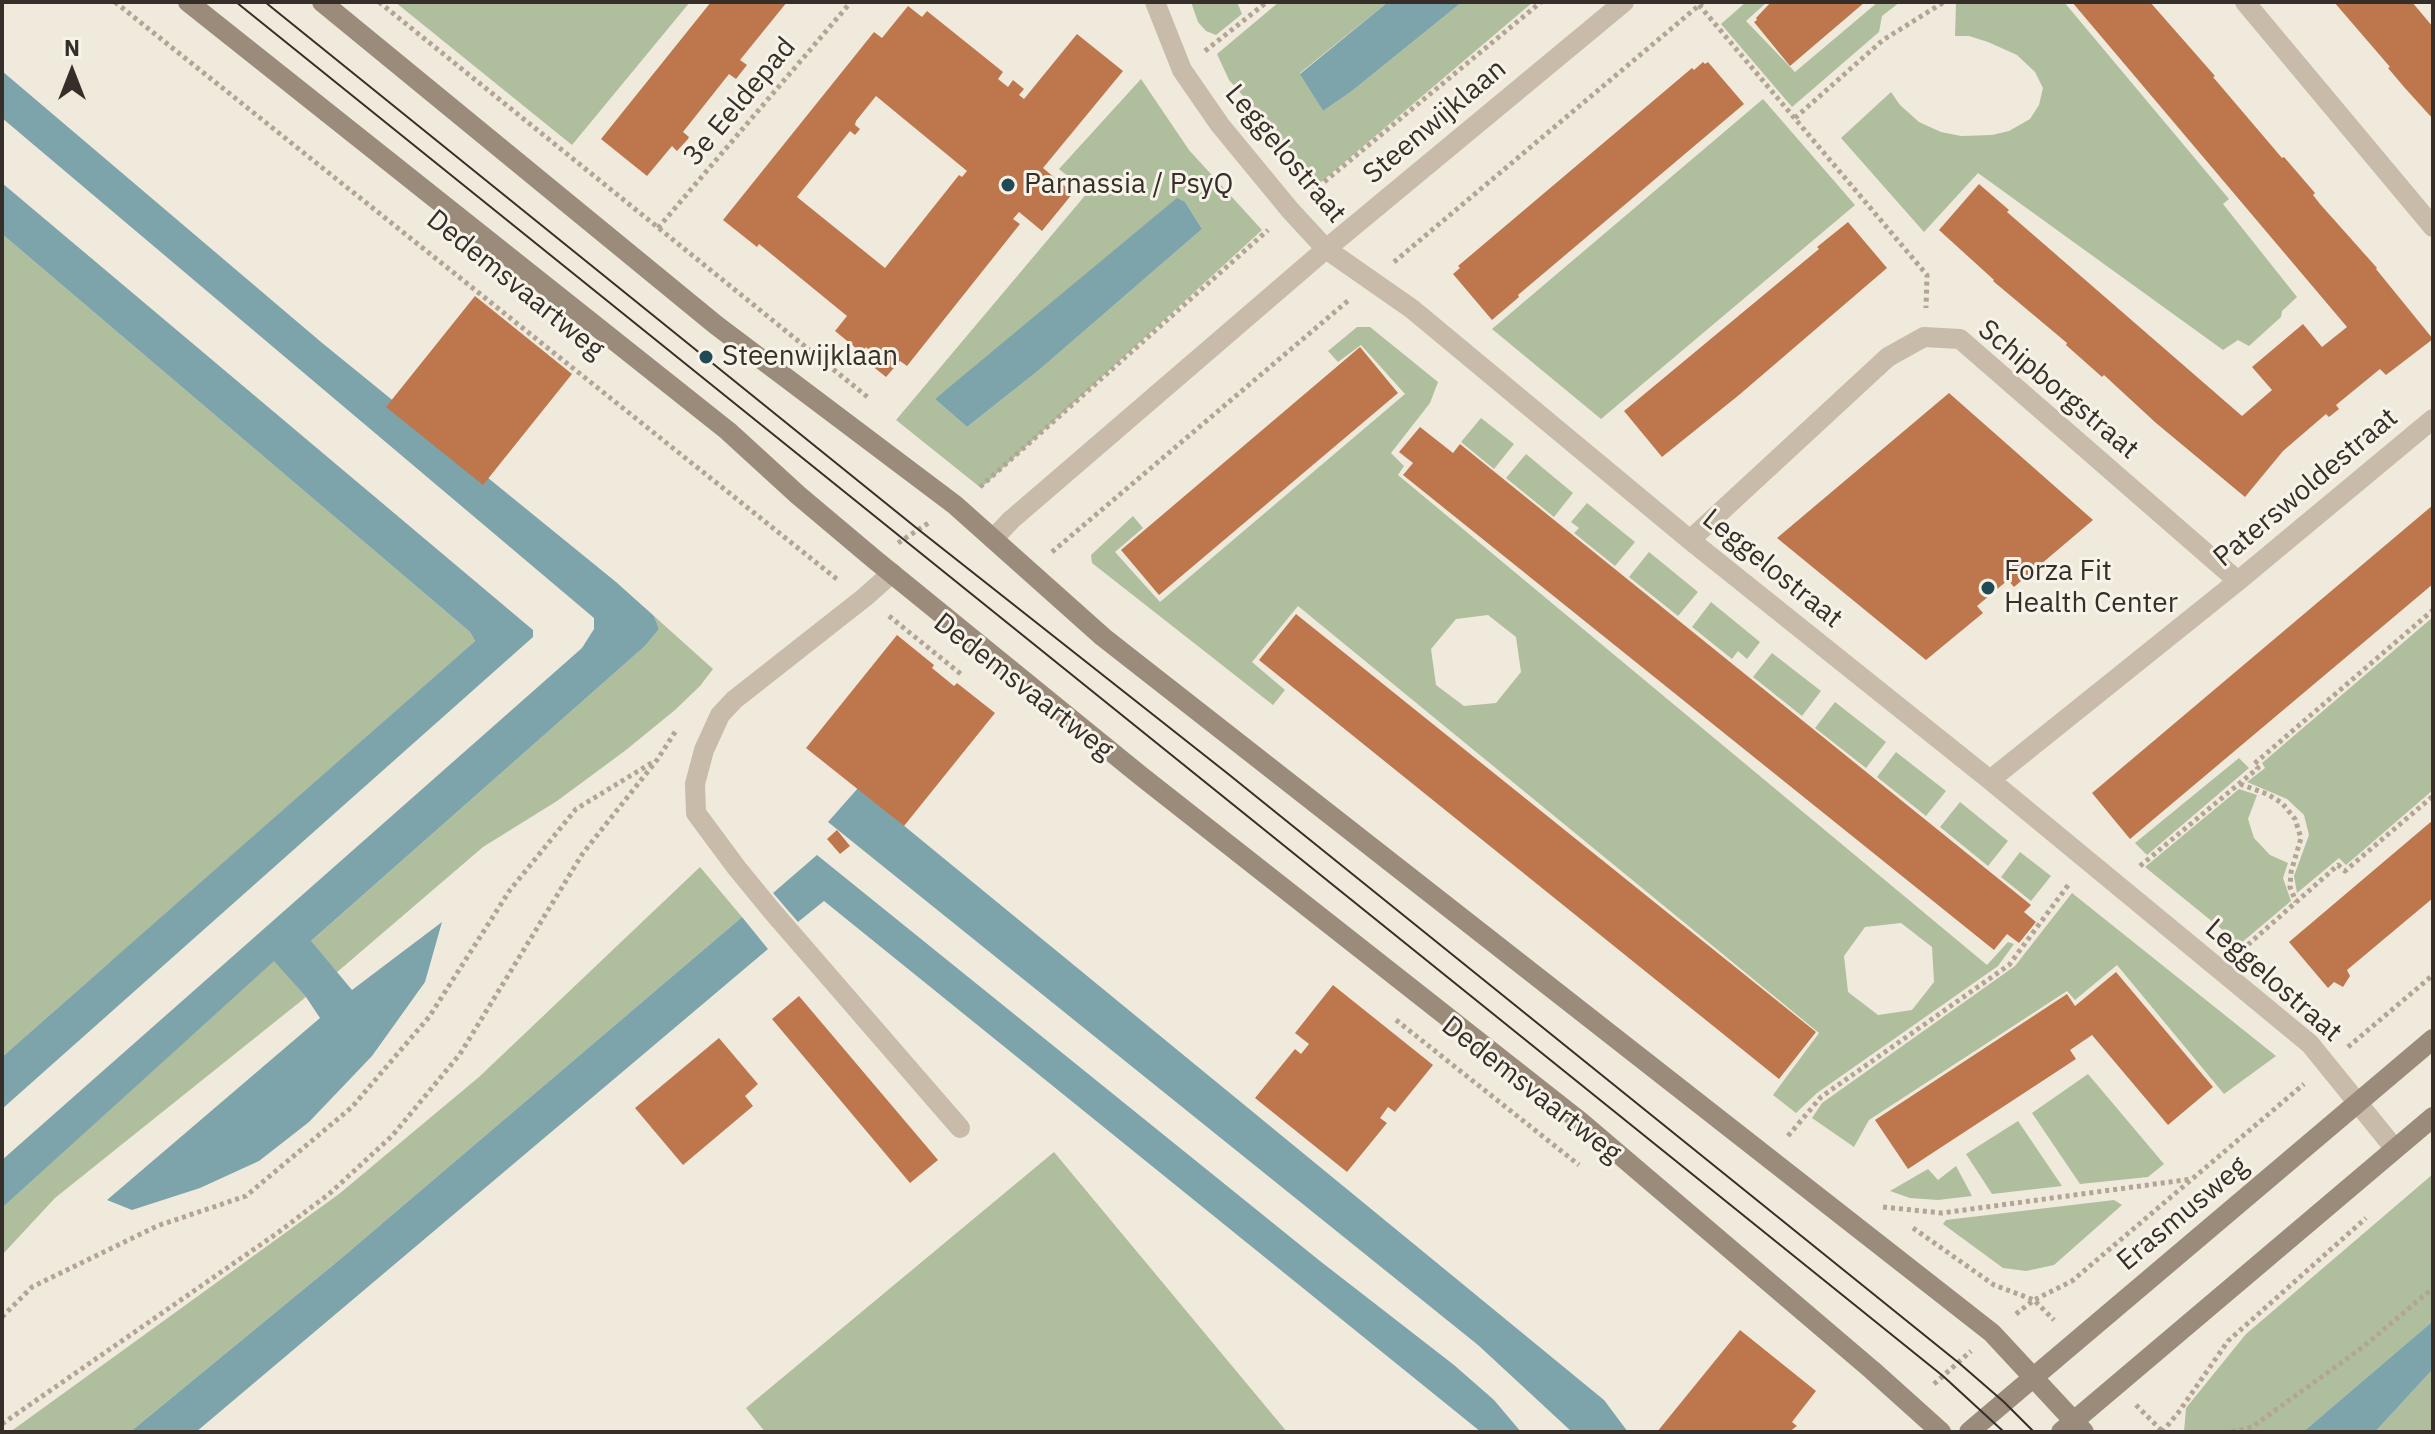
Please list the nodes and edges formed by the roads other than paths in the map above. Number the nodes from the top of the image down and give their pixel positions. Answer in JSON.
{"nodes":[{"id":1,"x":188,"y":2,"type":"edge"},
{"id":2,"x":322,"y":2,"type":"edge"},
{"id":3,"x":1155,"y":2,"type":"edge"},
{"id":4,"x":1624,"y":2,"type":"edge"},
{"id":5,"x":2245,"y":2,"type":"edge"},
{"id":6,"x":2433,"y":227,"type":"edge"},
{"id":7,"x":1326,"y":249,"type":"junction"},
{"id":8,"x":2433,"y":419,"type":"edge"},
{"id":9,"x":993,"y":539,"type":"junction"},
{"id":10,"x":1690,"y":540,"type":"junction"},
{"id":11,"x":892,"y":573,"type":"junction"},
{"id":12,"x":2238,"y":581,"type":"junction"},
{"id":13,"x":1990,"y":780,"type":"junction"},
{"id":14,"x":2433,"y":1039,"type":"edge"},
{"id":15,"x":2358,"y":1103,"type":"junction"},
{"id":16,"x":2433,"y":1117,"type":"edge"},
{"id":17,"x":960,"y":1128,"type":"dead end"},
{"id":18,"x":2395,"y":1149,"type":"junction"},
{"id":19,"x":2033,"y":1376,"type":"junction"},
{"id":20,"x":2073,"y":1428,"type":"edge"},
{"id":21,"x":1941,"y":1432,"type":"edge"},
{"id":22,"x":1969,"y":1432,"type":"edge"}],
"edges":[{"from":1,"to":11,"type":"street","name":"Dedemsvaartweg"},
{"from":2,"to":9,"type":"street"},
{"from":3,"to":7,"type":"street","name":"Leggelostraat"},
{"from":4,"to":7,"type":"street","name":"Steenwijklaan"},
{"from":5,"to":6,"type":"street"},
{"from":7,"to":9,"type":"street","name":"Steenwijklaan"},
{"from":7,"to":10,"type":"street","name":"Leggelostraat"},
{"from":8,"to":12,"type":"street","name":"Paterswoldestraat"},
{"from":9,"to":19,"type":"street"},
{"from":10,"to":12,"type":"street","name":"Schipborgstraat"},
{"from":10,"to":13,"type":"street","name":"Leggelostraat"},
{"from":11,"to":17,"type":"street"},
{"from":11,"to":21,"type":"street","name":"Dedemsvaartweg"},
{"from":12,"to":13,"type":"street","name":"Paterswoldestraat"},
{"from":13,"to":15,"type":"street","name":"Leggelostraat"},
{"from":14,"to":15,"type":"street","name":"Erasmusweg"},
{"from":15,"to":18,"type":"street","name":"Leggelostraat"},
{"from":15,"to":19,"type":"street","name":"Erasmusweg"},
{"from":16,"to":18,"type":"street"},
{"from":18,"to":20,"type":"street"},
{"from":19,"to":20,"type":"street"},
{"from":19,"to":22,"type":"street","name":"Erasmusweg"}]}
